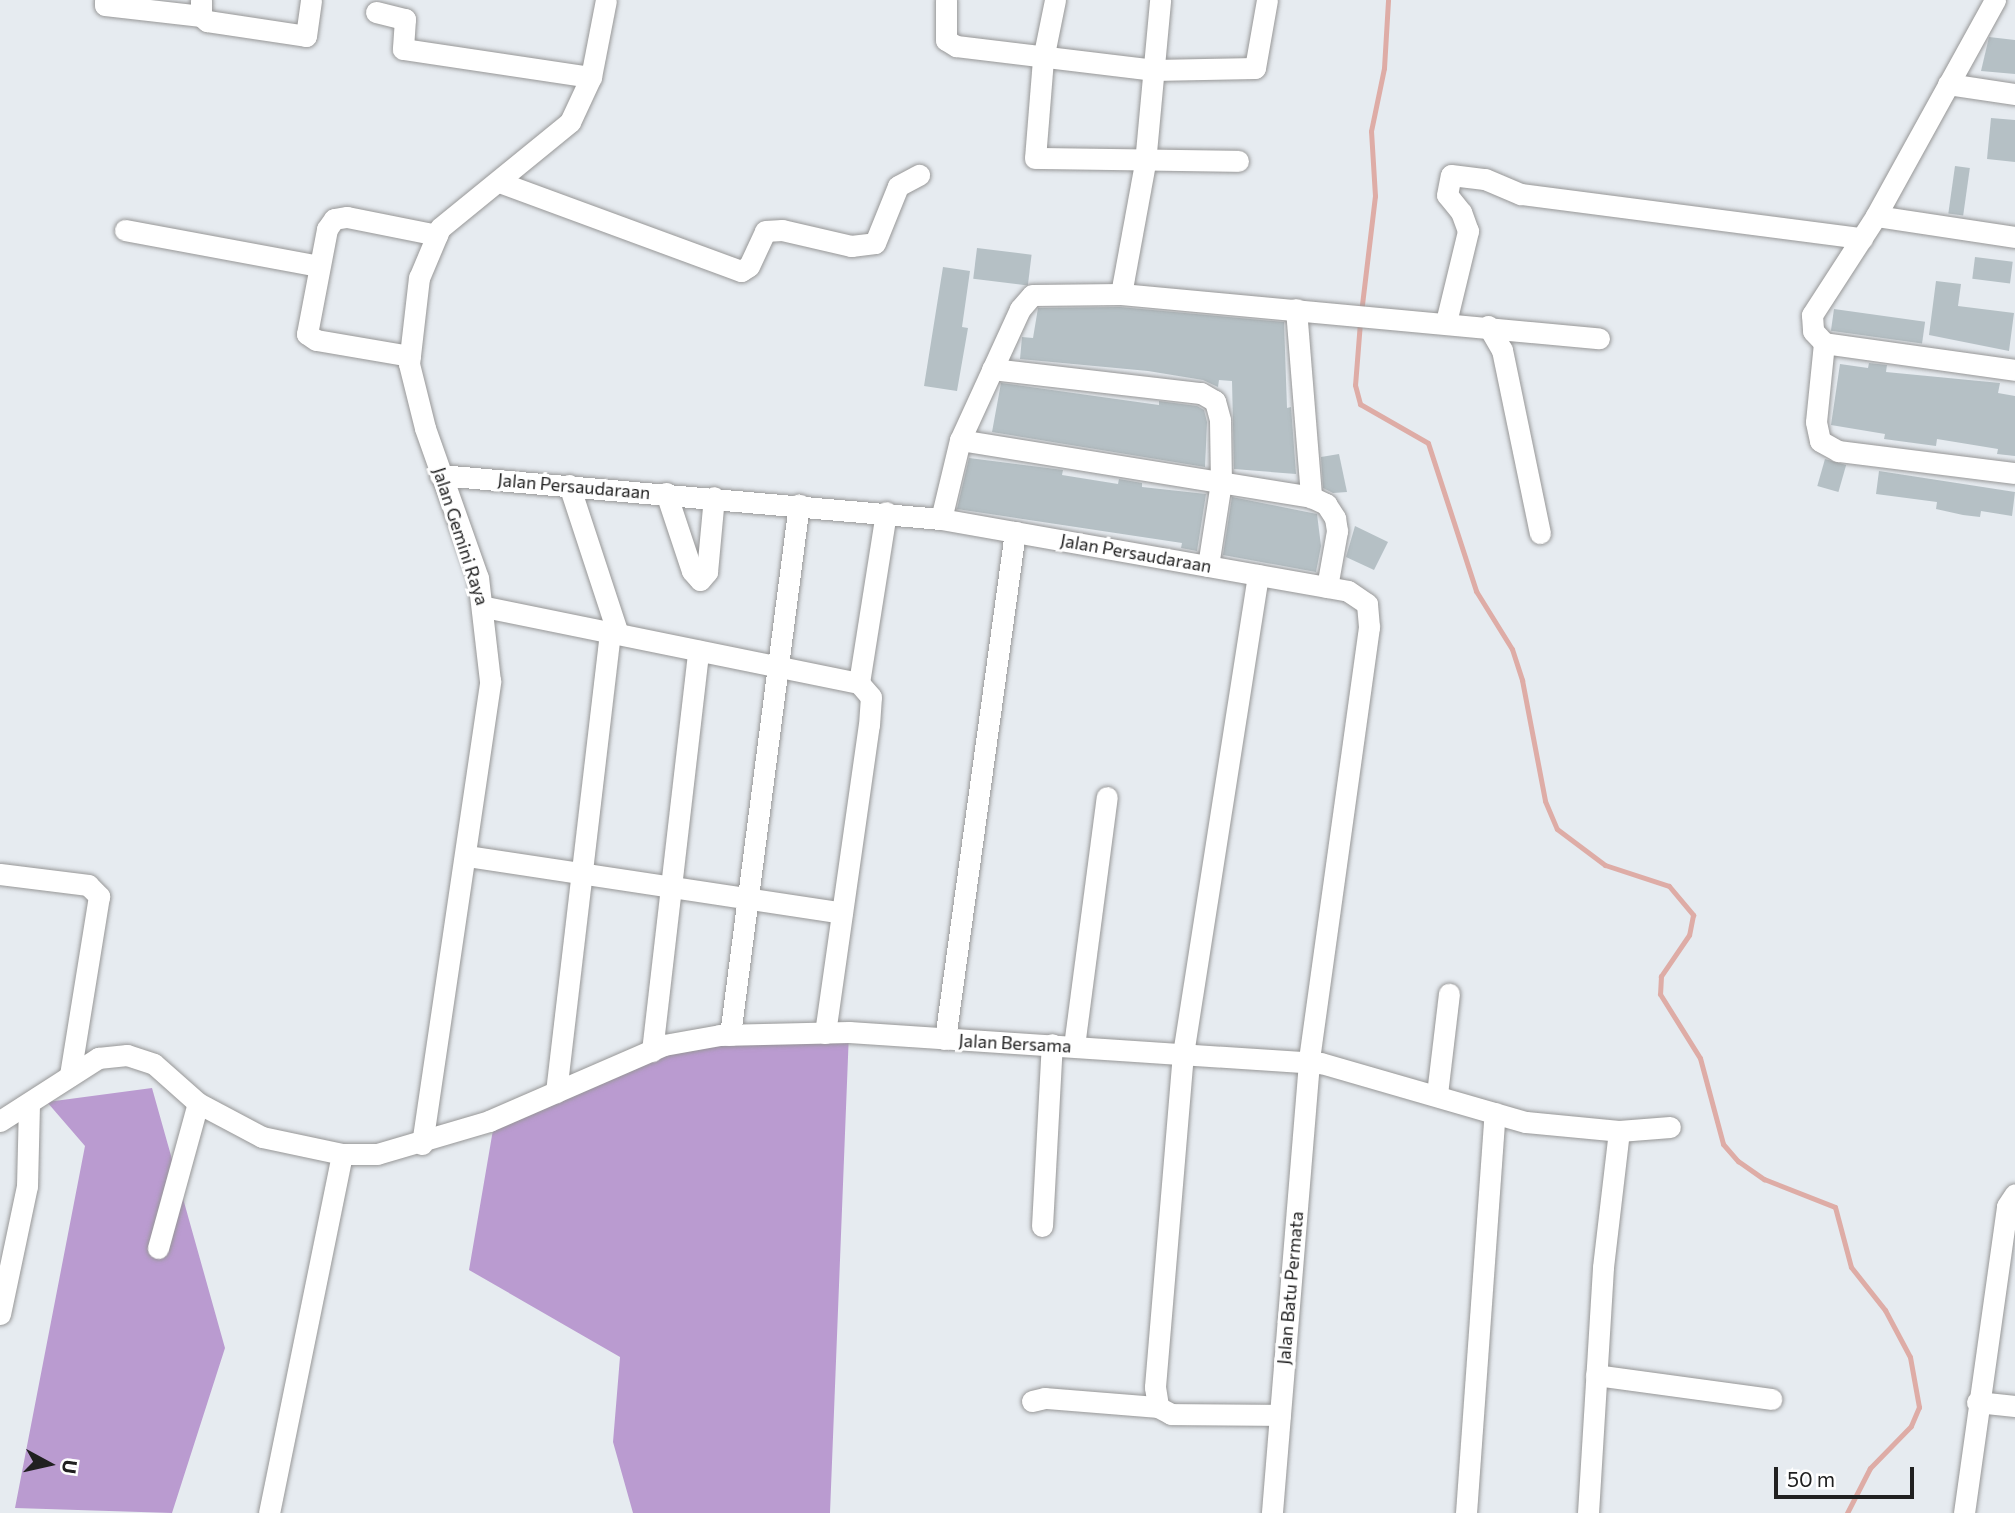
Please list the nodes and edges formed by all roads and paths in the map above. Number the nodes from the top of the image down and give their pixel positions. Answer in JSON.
{"nodes":[{"id":1,"x":105,"y":0,"type":"edge"},
{"id":2,"x":311,"y":0,"type":"edge"},
{"id":3,"x":606,"y":0,"type":"edge"},
{"id":4,"x":946,"y":0,"type":"edge"},
{"id":5,"x":1055,"y":0,"type":"edge"},
{"id":6,"x":1160,"y":0,"type":"edge"},
{"id":7,"x":1267,"y":0,"type":"edge"},
{"id":8,"x":1995,"y":0,"type":"edge"},
{"id":9,"x":201,"y":8,"type":"edge"},
{"id":10,"x":376,"y":12,"type":"dead end"},
{"id":11,"x":1043,"y":59,"type":"junction"},
{"id":12,"x":1153,"y":70,"type":"junction"},
{"id":13,"x":591,"y":77,"type":"junction"},
{"id":14,"x":1948,"y":84,"type":"junction"},
{"id":15,"x":2015,"y":94,"type":"edge"},
{"id":16,"x":1238,"y":161,"type":"dead end"},
{"id":17,"x":1145,"y":163,"type":"junction"},
{"id":18,"x":919,"y":175,"type":"dead end"},
{"id":19,"x":499,"y":182,"type":"junction"},
{"id":20,"x":1876,"y":216,"type":"junction"},
{"id":21,"x":125,"y":230,"type":"dead end"},
{"id":22,"x":437,"y":236,"type":"junction"},
{"id":23,"x":2015,"y":237,"type":"edge"},
{"id":24,"x":1862,"y":238,"type":"junction"},
{"id":25,"x":319,"y":266,"type":"junction"},
{"id":26,"x":1121,"y":294,"type":"junction"},
{"id":27,"x":1296,"y":309,"type":"junction"},
{"id":28,"x":1446,"y":322,"type":"junction"},
{"id":29,"x":1488,"y":326,"type":"junction"},
{"id":30,"x":1599,"y":338,"type":"dead end"},
{"id":31,"x":1824,"y":343,"type":"junction"},
{"id":32,"x":410,"y":356,"type":"junction"},
{"id":33,"x":992,"y":369,"type":"junction"},
{"id":34,"x":2015,"y":370,"type":"edge"},
{"id":35,"x":960,"y":440,"type":"junction"},
{"id":36,"x":2015,"y":473,"type":"edge"},
{"id":37,"x":440,"y":475,"type":"junction"},
{"id":38,"x":1221,"y":482,"type":"junction"},
{"id":39,"x":569,"y":485,"type":"junction"},
{"id":40,"x":666,"y":493,"type":"junction"},
{"id":41,"x":714,"y":497,"type":"junction"},
{"id":42,"x":1311,"y":497,"type":"junction"},
{"id":43,"x":799,"y":504,"type":"junction"},
{"id":44,"x":886,"y":512,"type":"junction"},
{"id":45,"x":942,"y":519,"type":"junction"},
{"id":46,"x":1015,"y":532,"type":"junction"},
{"id":47,"x":1540,"y":533,"type":"dead end"},
{"id":48,"x":1208,"y":566,"type":"junction"},
{"id":49,"x":1258,"y":575,"type":"junction"},
{"id":50,"x":1327,"y":587,"type":"junction"},
{"id":51,"x":485,"y":607,"type":"junction"},
{"id":52,"x":614,"y":633,"type":"junction"},
{"id":53,"x":698,"y":651,"type":"junction"},
{"id":54,"x":775,"y":666,"type":"junction"},
{"id":55,"x":859,"y":684,"type":"junction"},
{"id":56,"x":1107,"y":797,"type":"dead end"},
{"id":57,"x":467,"y":856,"type":"junction"},
{"id":58,"x":582,"y":873,"type":"junction"},
{"id":59,"x":0,"y":874,"type":"edge"},
{"id":60,"x":671,"y":887,"type":"junction"},
{"id":61,"x":747,"y":898,"type":"junction"},
{"id":62,"x":842,"y":913,"type":"junction"},
{"id":63,"x":1449,"y":993,"type":"dead end"},
{"id":64,"x":825,"y":1033,"type":"junction"},
{"id":65,"x":730,"y":1035,"type":"junction"},
{"id":66,"x":945,"y":1039,"type":"junction"},
{"id":67,"x":1052,"y":1044,"type":"junction"},
{"id":68,"x":1074,"y":1046,"type":"junction"},
{"id":69,"x":652,"y":1051,"type":"junction"},
{"id":70,"x":1183,"y":1053,"type":"junction"},
{"id":71,"x":1309,"y":1062,"type":"junction"},
{"id":72,"x":70,"y":1076,"type":"junction"},
{"id":73,"x":556,"y":1092,"type":"junction"},
{"id":74,"x":1437,"y":1094,"type":"junction"},
{"id":75,"x":29,"y":1103,"type":"junction"},
{"id":76,"x":198,"y":1103,"type":"junction"},
{"id":77,"x":1494,"y":1113,"type":"junction"},
{"id":78,"x":0,"y":1121,"type":"edge"},
{"id":79,"x":1670,"y":1128,"type":"dead end"},
{"id":80,"x":1619,"y":1131,"type":"junction"},
{"id":81,"x":422,"y":1144,"type":"junction"},
{"id":82,"x":342,"y":1154,"type":"junction"},
{"id":83,"x":2015,"y":1194,"type":"edge"},
{"id":84,"x":1042,"y":1226,"type":"dead end"},
{"id":85,"x":158,"y":1248,"type":"dead end"},
{"id":86,"x":0,"y":1314,"type":"edge"},
{"id":87,"x":1596,"y":1375,"type":"junction"},
{"id":88,"x":1771,"y":1399,"type":"dead end"},
{"id":89,"x":1032,"y":1401,"type":"dead end"},
{"id":90,"x":1978,"y":1402,"type":"junction"},
{"id":91,"x":2015,"y":1406,"type":"edge"},
{"id":92,"x":1158,"y":1407,"type":"junction"},
{"id":93,"x":1280,"y":1415,"type":"junction"},
{"id":94,"x":269,"y":1513,"type":"edge"},
{"id":95,"x":1272,"y":1513,"type":"edge"},
{"id":96,"x":1466,"y":1513,"type":"edge"},
{"id":97,"x":1588,"y":1513,"type":"edge"},
{"id":98,"x":1964,"y":1513,"type":"edge"}],
"edges":[{"from":1,"to":9,"type":"street"},
{"from":2,"to":9,"type":"street"},
{"from":3,"to":13,"type":"street","name":"Jalan Gemini Raya"},
{"from":4,"to":11,"type":"street"},
{"from":5,"to":11,"type":"street"},
{"from":6,"to":12,"type":"street"},
{"from":7,"to":12,"type":"street"},
{"from":8,"to":14,"type":"street"},
{"from":10,"to":13,"type":"street"},
{"from":11,"to":12,"type":"street"},
{"from":11,"to":17,"type":"street"},
{"from":12,"to":17,"type":"street"},
{"from":13,"to":19,"type":"street","name":"Jalan Gemini Raya"},
{"from":14,"to":15,"type":"street"},
{"from":14,"to":20,"type":"street"},
{"from":16,"to":17,"type":"street"},
{"from":17,"to":26,"type":"street"},
{"from":18,"to":19,"type":"street"},
{"from":19,"to":22,"type":"street","name":"Jalan Gemini Raya"},
{"from":20,"to":23,"type":"street"},
{"from":20,"to":24,"type":"street"},
{"from":21,"to":25,"type":"street"},
{"from":22,"to":25,"type":"street"},
{"from":22,"to":32,"type":"street","name":"Jalan Gemini Raya"},
{"from":24,"to":28,"type":"street"},
{"from":24,"to":31,"type":"street"},
{"from":25,"to":32,"type":"street"},
{"from":26,"to":27,"type":"street"},
{"from":26,"to":33,"type":"street"},
{"from":27,"to":28,"type":"street"},
{"from":27,"to":42,"type":"street"},
{"from":28,"to":29,"type":"street"},
{"from":29,"to":30,"type":"street"},
{"from":29,"to":47,"type":"street"},
{"from":31,"to":34,"type":"street"},
{"from":31,"to":36,"type":"street"},
{"from":32,"to":37,"type":"street","name":"Jalan Gemini Raya"},
{"from":33,"to":35,"type":"street"},
{"from":33,"to":38,"type":"street"},
{"from":35,"to":38,"type":"street"},
{"from":35,"to":45,"type":"street"},
{"from":37,"to":39,"type":"street","name":"Jalan Persaudaraan"},
{"from":37,"to":51,"type":"street","name":"Jalan Gemini Raya"},
{"from":38,"to":42,"type":"street"},
{"from":38,"to":48,"type":"street"},
{"from":39,"to":40,"type":"street","name":"Jalan Persaudaraan"},
{"from":39,"to":52,"type":"street"},
{"from":40,"to":41,"type":"street","name":"Jalan Persaudaraan"},
{"from":40,"to":41,"type":"street"},
{"from":41,"to":43,"type":"street","name":"Jalan Persaudaraan"},
{"from":42,"to":50,"type":"street"},
{"from":43,"to":44,"type":"street","name":"Jalan Persaudaraan"},
{"from":43,"to":54,"type":"street"},
{"from":44,"to":45,"type":"street","name":"Jalan Persaudaraan"},
{"from":44,"to":55,"type":"street"},
{"from":45,"to":46,"type":"street","name":"Jalan Persaudaraan"},
{"from":46,"to":48,"type":"street","name":"Jalan Persaudaraan"},
{"from":46,"to":66,"type":"street"},
{"from":48,"to":49,"type":"street","name":"Jalan Persaudaraan"},
{"from":49,"to":50,"type":"street","name":"Jalan Persaudaraan"},
{"from":49,"to":70,"type":"street"},
{"from":50,"to":71,"type":"street","name":"Jalan Persaudaraan"},
{"from":51,"to":52,"type":"street"},
{"from":51,"to":57,"type":"street","name":"Jalan Gemini Raya"},
{"from":52,"to":53,"type":"street"},
{"from":52,"to":58,"type":"street"},
{"from":53,"to":54,"type":"street"},
{"from":53,"to":60,"type":"street"},
{"from":54,"to":55,"type":"street"},
{"from":54,"to":61,"type":"street"},
{"from":55,"to":62,"type":"street"},
{"from":56,"to":68,"type":"street"},
{"from":57,"to":58,"type":"street"},
{"from":57,"to":81,"type":"street","name":"Jalan Gemini Raya"},
{"from":58,"to":60,"type":"street"},
{"from":58,"to":73,"type":"street"},
{"from":59,"to":72,"type":"street"},
{"from":60,"to":61,"type":"street"},
{"from":60,"to":69,"type":"street"},
{"from":61,"to":62,"type":"street"},
{"from":61,"to":65,"type":"street"},
{"from":62,"to":64,"type":"street"},
{"from":63,"to":74,"type":"street"},
{"from":64,"to":65,"type":"street","name":"Jalan Bersama"},
{"from":64,"to":66,"type":"street","name":"Jalan Bersama"},
{"from":65,"to":69,"type":"street","name":"Jalan Bersama"},
{"from":66,"to":67,"type":"street","name":"Jalan Bersama"},
{"from":67,"to":68,"type":"street","name":"Jalan Bersama"},
{"from":67,"to":84,"type":"street"},
{"from":68,"to":70,"type":"street","name":"Jalan Bersama"},
{"from":69,"to":73,"type":"street","name":"Jalan Bersama"},
{"from":70,"to":71,"type":"street","name":"Jalan Bersama"},
{"from":70,"to":92,"type":"street"},
{"from":71,"to":74,"type":"street","name":"Jalan Bersama"},
{"from":71,"to":93,"type":"street","name":"Jalan Batu Permata"},
{"from":72,"to":75,"type":"street","name":"Jalan Bersama"},
{"from":72,"to":76,"type":"street","name":"Jalan Bersama"},
{"from":73,"to":81,"type":"street","name":"Jalan Bersama"},
{"from":74,"to":77,"type":"street","name":"Jalan Bersama"},
{"from":75,"to":78,"type":"street","name":"Jalan Bersama"},
{"from":75,"to":86,"type":"street"},
{"from":76,"to":82,"type":"street","name":"Jalan Bersama"},
{"from":76,"to":85,"type":"street"},
{"from":77,"to":80,"type":"street","name":"Jalan Bersama"},
{"from":77,"to":96,"type":"street"},
{"from":79,"to":80,"type":"street","name":"Jalan Bersama"},
{"from":80,"to":87,"type":"street"},
{"from":81,"to":82,"type":"street","name":"Jalan Bersama"},
{"from":82,"to":94,"type":"street"},
{"from":83,"to":90,"type":"street"},
{"from":87,"to":88,"type":"street"},
{"from":87,"to":97,"type":"street"},
{"from":89,"to":92,"type":"street"},
{"from":90,"to":91,"type":"street"},
{"from":90,"to":98,"type":"street"},
{"from":92,"to":93,"type":"street"},
{"from":93,"to":95,"type":"street","name":"Jalan Batu Permata"}]}
